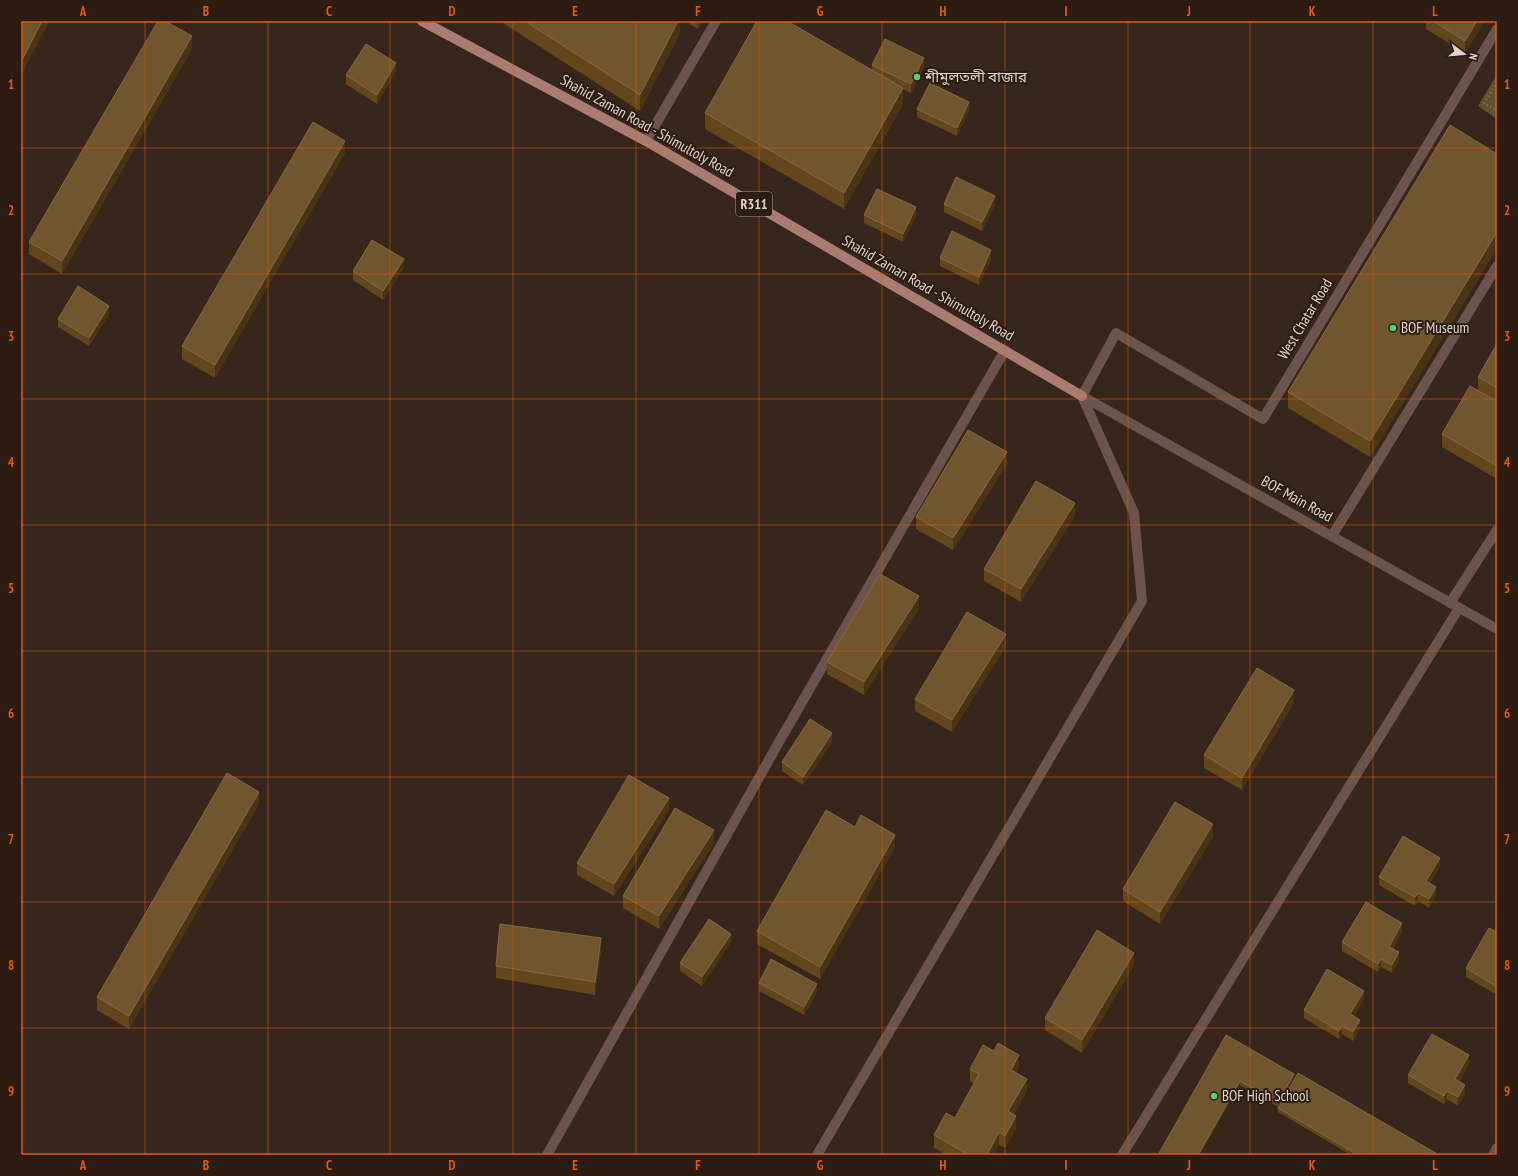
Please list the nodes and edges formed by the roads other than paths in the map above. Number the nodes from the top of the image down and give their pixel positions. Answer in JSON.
{"nodes":[{"id":1,"x":422,"y":21,"type":"edge"},
{"id":2,"x":716,"y":21,"type":"edge"},
{"id":3,"x":1497,"y":29,"type":"edge"},
{"id":4,"x":646,"y":140,"type":"junction"},
{"id":5,"x":1497,"y":266,"type":"edge"},
{"id":6,"x":1005,"y":350,"type":"junction"},
{"id":7,"x":1082,"y":396,"type":"junction"},
{"id":8,"x":1497,"y":530,"type":"edge"},
{"id":9,"x":1332,"y":536,"type":"junction"},
{"id":10,"x":1455,"y":605,"type":"junction"},
{"id":11,"x":1497,"y":629,"type":"edge"},
{"id":12,"x":1497,"y":1148,"type":"edge"},
{"id":13,"x":547,"y":1155,"type":"edge"},
{"id":14,"x":817,"y":1155,"type":"edge"},
{"id":15,"x":1122,"y":1155,"type":"edge"},
{"id":16,"x":1493,"y":1155,"type":"edge"}],
"edges":[{"from":1,"to":4,"type":"main road","name":"Shahid Zaman Road - Shimultoly Road","number":"R311"},
{"from":2,"to":4,"type":"street"},
{"from":3,"to":7,"type":"street","name":"West Chatar Road"},
{"from":4,"to":6,"type":"main road","name":"Shahid Zaman Road - Shimultoly Road","number":"R311"},
{"from":5,"to":9,"type":"street"},
{"from":6,"to":7,"type":"main road","name":"Shahid Zaman Road - Shimultoly Road","number":"R311"},
{"from":6,"to":13,"type":"street"},
{"from":7,"to":9,"type":"street","name":"BOF Main Road","number":"R311"},
{"from":7,"to":14,"type":"street"},
{"from":8,"to":10,"type":"street"},
{"from":9,"to":10,"type":"street","name":"BOF Main Road","number":"R311"},
{"from":10,"to":11,"type":"street","name":"BOF Main Road","number":"R311"},
{"from":10,"to":15,"type":"street"},
{"from":12,"to":16,"type":"street"}]}
